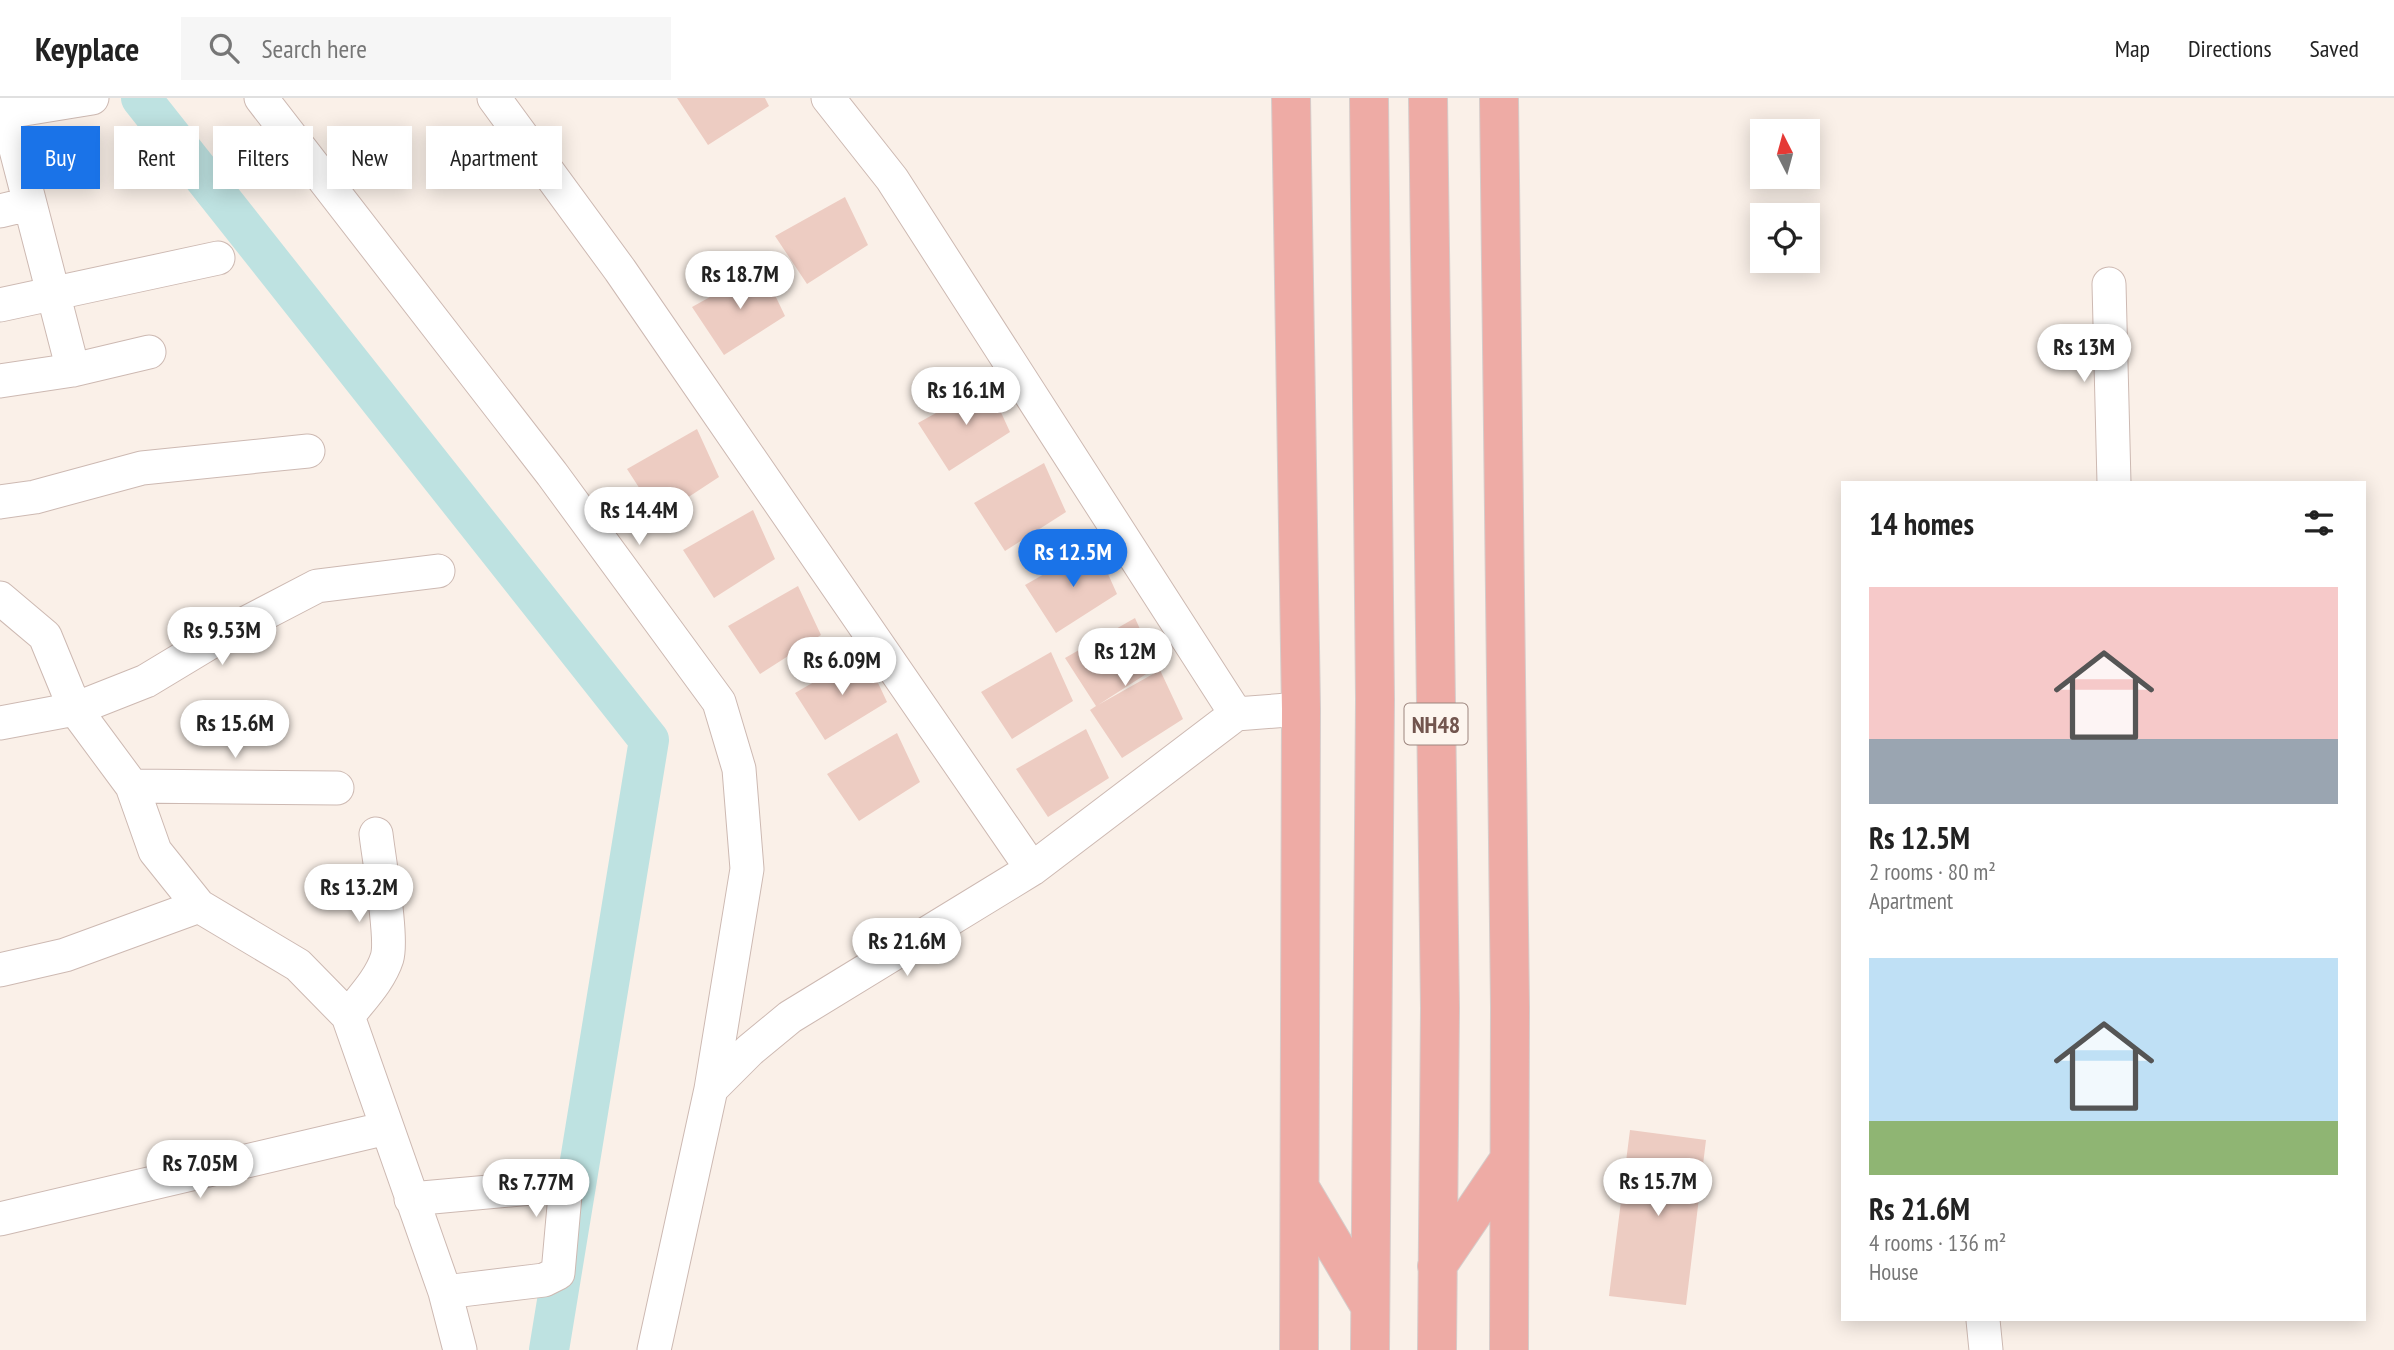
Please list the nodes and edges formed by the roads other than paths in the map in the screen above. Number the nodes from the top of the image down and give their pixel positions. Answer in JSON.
{"nodes":[{"id":1,"x":93,"y":98,"type":"edge"},
{"id":2,"x":261,"y":98,"type":"edge"},
{"id":3,"x":494,"y":98,"type":"edge"},
{"id":4,"x":828,"y":98,"type":"edge"},
{"id":5,"x":1291,"y":98,"type":"edge"},
{"id":6,"x":1369,"y":98,"type":"edge"},
{"id":7,"x":1428,"y":98,"type":"edge"},
{"id":8,"x":1499,"y":98,"type":"edge"},
{"id":9,"x":3,"y":112,"type":"edge"},
{"id":10,"x":15,"y":207,"type":"edge"},
{"id":11,"x":218,"y":258,"type":"dead end"},
{"id":12,"x":2109,"y":284,"type":"dead end"},
{"id":13,"x":52,"y":294,"type":"junction"},
{"id":14,"x":0,"y":305,"type":"edge"},
{"id":15,"x":149,"y":352,"type":"dead end"},
{"id":16,"x":73,"y":370,"type":"junction"},
{"id":17,"x":0,"y":381,"type":"edge"},
{"id":18,"x":308,"y":451,"type":"dead end"},
{"id":19,"x":2114,"y":481,"type":"edge"},
{"id":20,"x":0,"y":502,"type":"edge"},
{"id":21,"x":438,"y":571,"type":"dead end"},
{"id":22,"x":0,"y":598,"type":"edge"},
{"id":23,"x":75,"y":709,"type":"junction"},
{"id":24,"x":1301,"y":709,"type":"junction"},
{"id":25,"x":1236,"y":714,"type":"junction"},
{"id":26,"x":0,"y":723,"type":"edge"},
{"id":27,"x":132,"y":786,"type":"junction"},
{"id":28,"x":337,"y":788,"type":"dead end"},
{"id":29,"x":376,"y":834,"type":"dead end"},
{"id":30,"x":1032,"y":869,"type":"junction"},
{"id":31,"x":199,"y":906,"type":"junction"},
{"id":32,"x":0,"y":970,"type":"edge"},
{"id":33,"x":348,"y":1016,"type":"junction"},
{"id":34,"x":711,"y":1089,"type":"junction"},
{"id":35,"x":387,"y":1128,"type":"junction"},
{"id":36,"x":1509,"y":1160,"type":"junction"},
{"id":37,"x":1300,"y":1188,"type":"junction"},
{"id":38,"x":411,"y":1199,"type":"junction"},
{"id":39,"x":0,"y":1219,"type":"edge"},
{"id":40,"x":1437,"y":1266,"type":"junction"},
{"id":41,"x":445,"y":1292,"type":"junction"},
{"id":42,"x":1370,"y":1306,"type":"junction"},
{"id":43,"x":1983,"y":1321,"type":"edge"},
{"id":44,"x":460,"y":1350,"type":"edge"},
{"id":45,"x":654,"y":1350,"type":"edge"},
{"id":46,"x":1299,"y":1350,"type":"edge"},
{"id":47,"x":1370,"y":1350,"type":"edge"},
{"id":48,"x":1437,"y":1350,"type":"edge"},
{"id":49,"x":1509,"y":1350,"type":"edge"},
{"id":50,"x":1986,"y":1350,"type":"edge"}],
"edges":[{"from":1,"to":9,"type":"street"},
{"from":2,"to":34,"type":"street"},
{"from":3,"to":30,"type":"street"},
{"from":4,"to":25,"type":"street"},
{"from":5,"to":24,"type":"highway"},
{"from":6,"to":42,"type":"highway","number":"NH48"},
{"from":7,"to":40,"type":"highway","number":"NH48"},
{"from":8,"to":36,"type":"highway"},
{"from":9,"to":10,"type":"street"},
{"from":10,"to":13,"type":"street"},
{"from":11,"to":13,"type":"street"},
{"from":12,"to":19,"type":"street"},
{"from":13,"to":14,"type":"street"},
{"from":13,"to":16,"type":"street"},
{"from":15,"to":16,"type":"street"},
{"from":16,"to":17,"type":"street"},
{"from":18,"to":20,"type":"street"},
{"from":21,"to":23,"type":"street"},
{"from":22,"to":23,"type":"street"},
{"from":23,"to":26,"type":"street"},
{"from":23,"to":27,"type":"street"},
{"from":24,"to":25,"type":"street"},
{"from":24,"to":37,"type":"highway"},
{"from":25,"to":30,"type":"street"},
{"from":27,"to":28,"type":"street"},
{"from":27,"to":31,"type":"street"},
{"from":29,"to":33,"type":"street"},
{"from":30,"to":34,"type":"street"},
{"from":31,"to":32,"type":"street"},
{"from":31,"to":33,"type":"street"},
{"from":33,"to":35,"type":"street"},
{"from":34,"to":45,"type":"street"},
{"from":35,"to":38,"type":"street"},
{"from":35,"to":39,"type":"street"},
{"from":36,"to":40,"type":"highway"},
{"from":36,"to":49,"type":"highway"},
{"from":37,"to":42,"type":"highway"},
{"from":37,"to":46,"type":"highway"},
{"from":38,"to":41,"type":"street"},
{"from":38,"to":41,"type":"street"},
{"from":40,"to":48,"type":"highway","number":"NH48"},
{"from":41,"to":44,"type":"street"},
{"from":42,"to":47,"type":"highway","number":"NH48"},
{"from":43,"to":50,"type":"street"}]}
